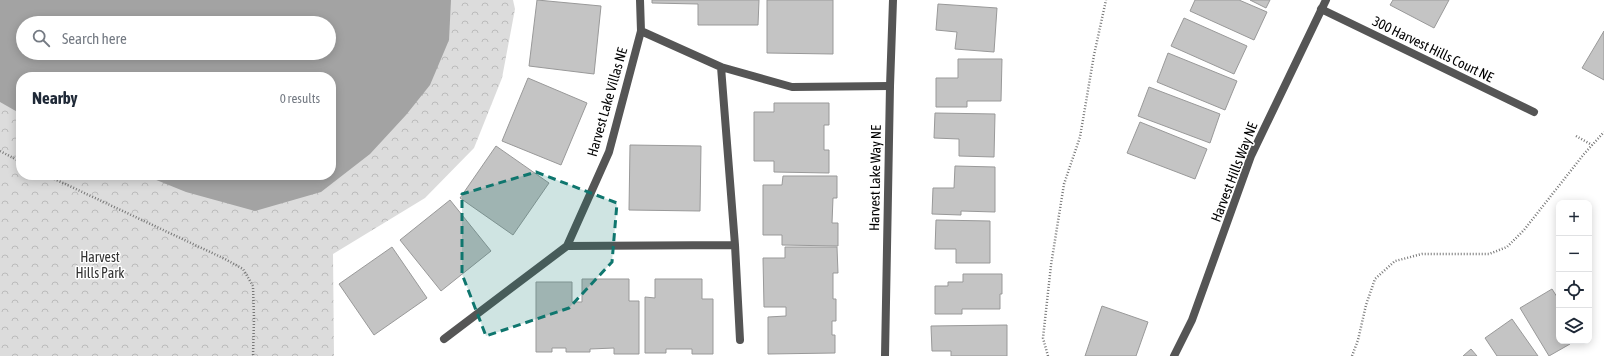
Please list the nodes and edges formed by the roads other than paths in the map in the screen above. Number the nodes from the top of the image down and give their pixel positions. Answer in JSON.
{"nodes":[{"id":1,"x":640,"y":0,"type":"edge"},
{"id":2,"x":893,"y":0,"type":"edge"},
{"id":3,"x":1326,"y":0,"type":"edge"},
{"id":4,"x":1321,"y":9,"type":"junction"},
{"id":5,"x":641,"y":31,"type":"junction"},
{"id":6,"x":721,"y":67,"type":"junction"},
{"id":7,"x":890,"y":86,"type":"junction"},
{"id":8,"x":1534,"y":112,"type":"dead end"},
{"id":9,"x":735,"y":245,"type":"junction"},
{"id":10,"x":567,"y":246,"type":"junction"},
{"id":11,"x":444,"y":339,"type":"dead end"},
{"id":12,"x":740,"y":340,"type":"dead end"},
{"id":13,"x":885,"y":356,"type":"edge"},
{"id":14,"x":1174,"y":356,"type":"edge"}],
"edges":[{"from":1,"to":5,"type":"street","name":"Harvest Lake Villas NE"},
{"from":2,"to":7,"type":"street","name":"Harvest Lake Way NE"},
{"from":3,"to":4,"type":"street","name":"Harvest Hills Way NE"},
{"from":4,"to":8,"type":"street","name":"300 Harvest Hills Court NE"},
{"from":4,"to":14,"type":"street","name":"Harvest Hills Way NE"},
{"from":5,"to":6,"type":"street"},
{"from":5,"to":10,"type":"street","name":"Harvest Lake Villas NE"},
{"from":6,"to":7,"type":"street"},
{"from":6,"to":9,"type":"street"},
{"from":7,"to":13,"type":"street","name":"Harvest Lake Way NE"},
{"from":9,"to":10,"type":"street"},
{"from":9,"to":12,"type":"street"},
{"from":10,"to":11,"type":"street","name":"Harvest Lake Villas NE"}]}
